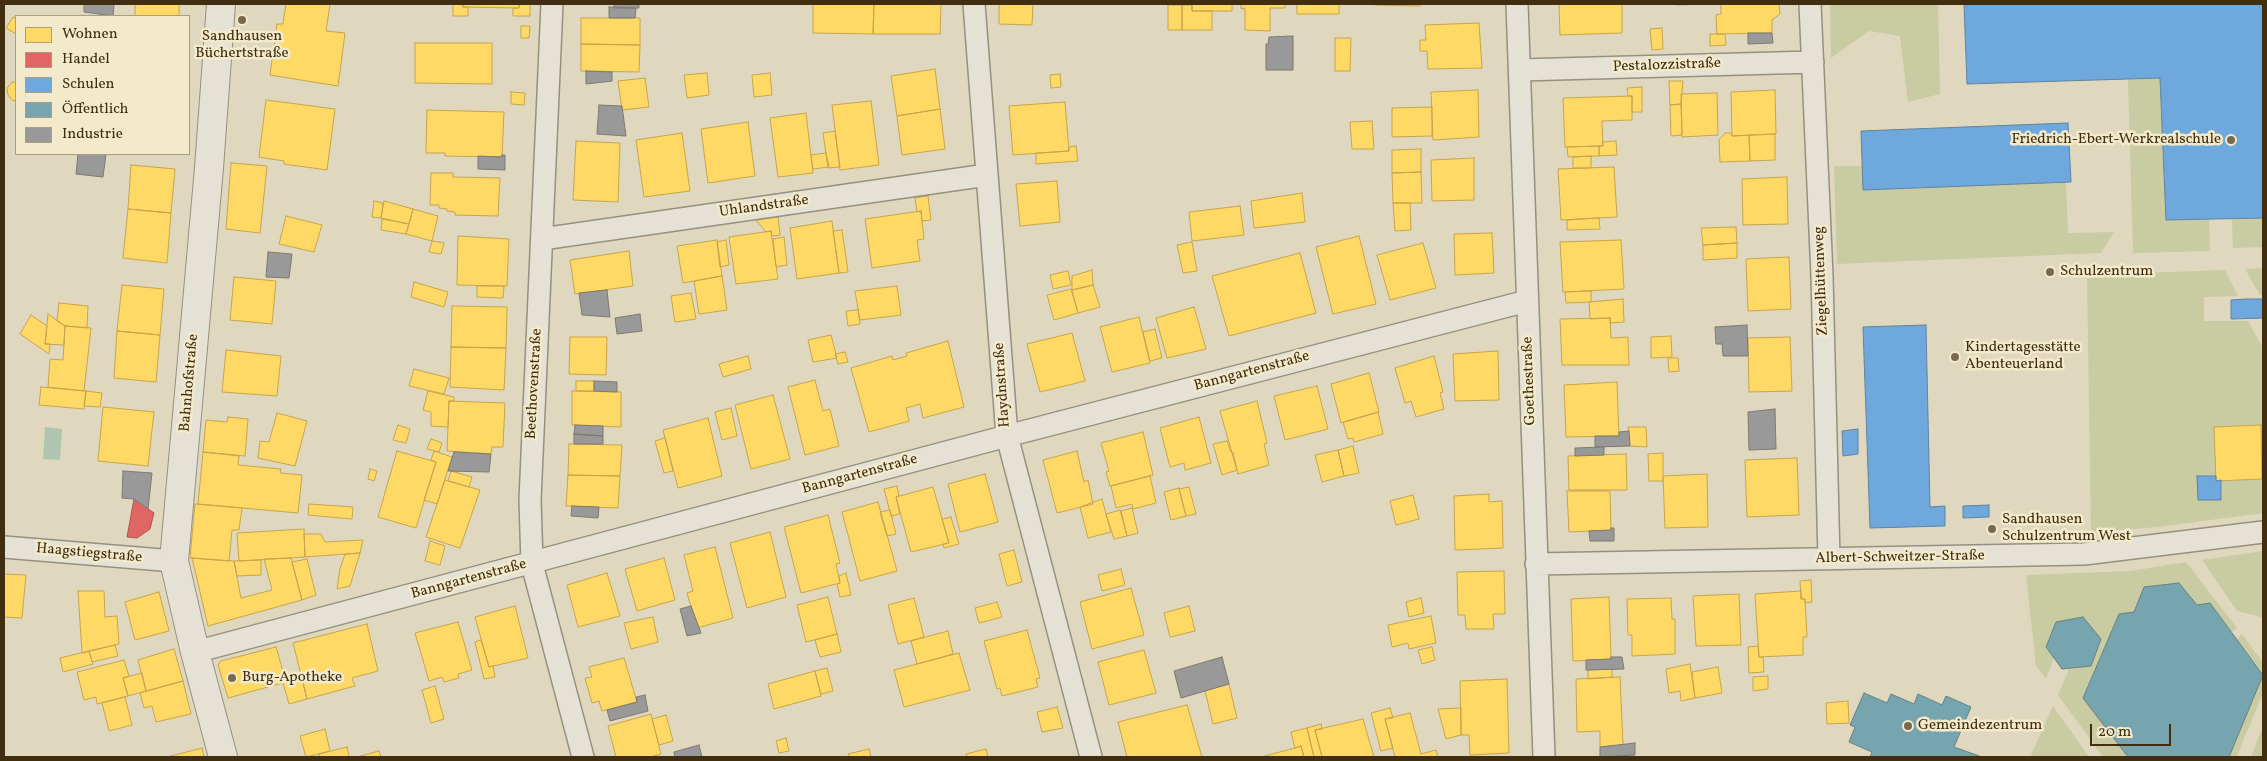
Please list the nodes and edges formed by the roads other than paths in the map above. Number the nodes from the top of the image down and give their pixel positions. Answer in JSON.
{"nodes":[{"id":1,"x":221,"y":4,"type":"edge"},
{"id":2,"x":552,"y":4,"type":"edge"},
{"id":3,"x":974,"y":4,"type":"edge"},
{"id":4,"x":1517,"y":4,"type":"edge"},
{"id":5,"x":1810,"y":4,"type":"edge"},
{"id":6,"x":1813,"y":62,"type":"junction"},
{"id":7,"x":1520,"y":70,"type":"junction"},
{"id":8,"x":987,"y":175,"type":"junction"},
{"id":9,"x":542,"y":239,"type":"junction"},
{"id":10,"x":1527,"y":301,"type":"junction"},
{"id":11,"x":1007,"y":436,"type":"junction"},
{"id":12,"x":2263,"y":532,"type":"edge"},
{"id":13,"x":4,"y":547,"type":"edge"},
{"id":14,"x":1829,"y":559,"type":"junction"},
{"id":15,"x":174,"y":561,"type":"junction"},
{"id":16,"x":532,"y":564,"type":"junction"},
{"id":17,"x":1536,"y":564,"type":"junction"},
{"id":18,"x":195,"y":652,"type":"junction"},
{"id":19,"x":223,"y":757,"type":"edge"},
{"id":20,"x":583,"y":757,"type":"edge"},
{"id":21,"x":1091,"y":757,"type":"edge"},
{"id":22,"x":1544,"y":757,"type":"edge"}],
"edges":[{"from":1,"to":15,"type":"street","name":"Bahnhofstraße"},
{"from":2,"to":9,"type":"street","name":"Beethovenstraße"},
{"from":3,"to":8,"type":"street","name":"Haydnstraße"},
{"from":4,"to":7,"type":"street","name":"Goethestraße"},
{"from":5,"to":6,"type":"street","name":"Ziegelhüttenweg"},
{"from":6,"to":7,"type":"street","name":"Pestalozzistraße"},
{"from":6,"to":14,"type":"street","name":"Ziegelhüttenweg"},
{"from":7,"to":10,"type":"street","name":"Goethestraße"},
{"from":8,"to":9,"type":"street","name":"Uhlandstraße"},
{"from":8,"to":11,"type":"street","name":"Haydnstraße"},
{"from":9,"to":16,"type":"street","name":"Beethovenstraße"},
{"from":10,"to":11,"type":"street","name":"Banngartenstraße"},
{"from":10,"to":17,"type":"street","name":"Goethestraße"},
{"from":11,"to":16,"type":"street","name":"Banngartenstraße"},
{"from":11,"to":21,"type":"street","name":"Haydnstraße"},
{"from":12,"to":14,"type":"street","name":"Albert-Schweitzer-Straße"},
{"from":13,"to":15,"type":"street","name":"Haagstiegstraße"},
{"from":14,"to":17,"type":"street","name":"Albert-Schweitzer-Straße"},
{"from":15,"to":18,"type":"street","name":"Bahnhofstraße"},
{"from":16,"to":18,"type":"street","name":"Banngartenstraße"},
{"from":16,"to":20,"type":"street","name":"Beethovenstraße"},
{"from":17,"to":22,"type":"street","name":"Goethestraße"},
{"from":18,"to":19,"type":"street","name":"Bahnhofstraße"}]}
